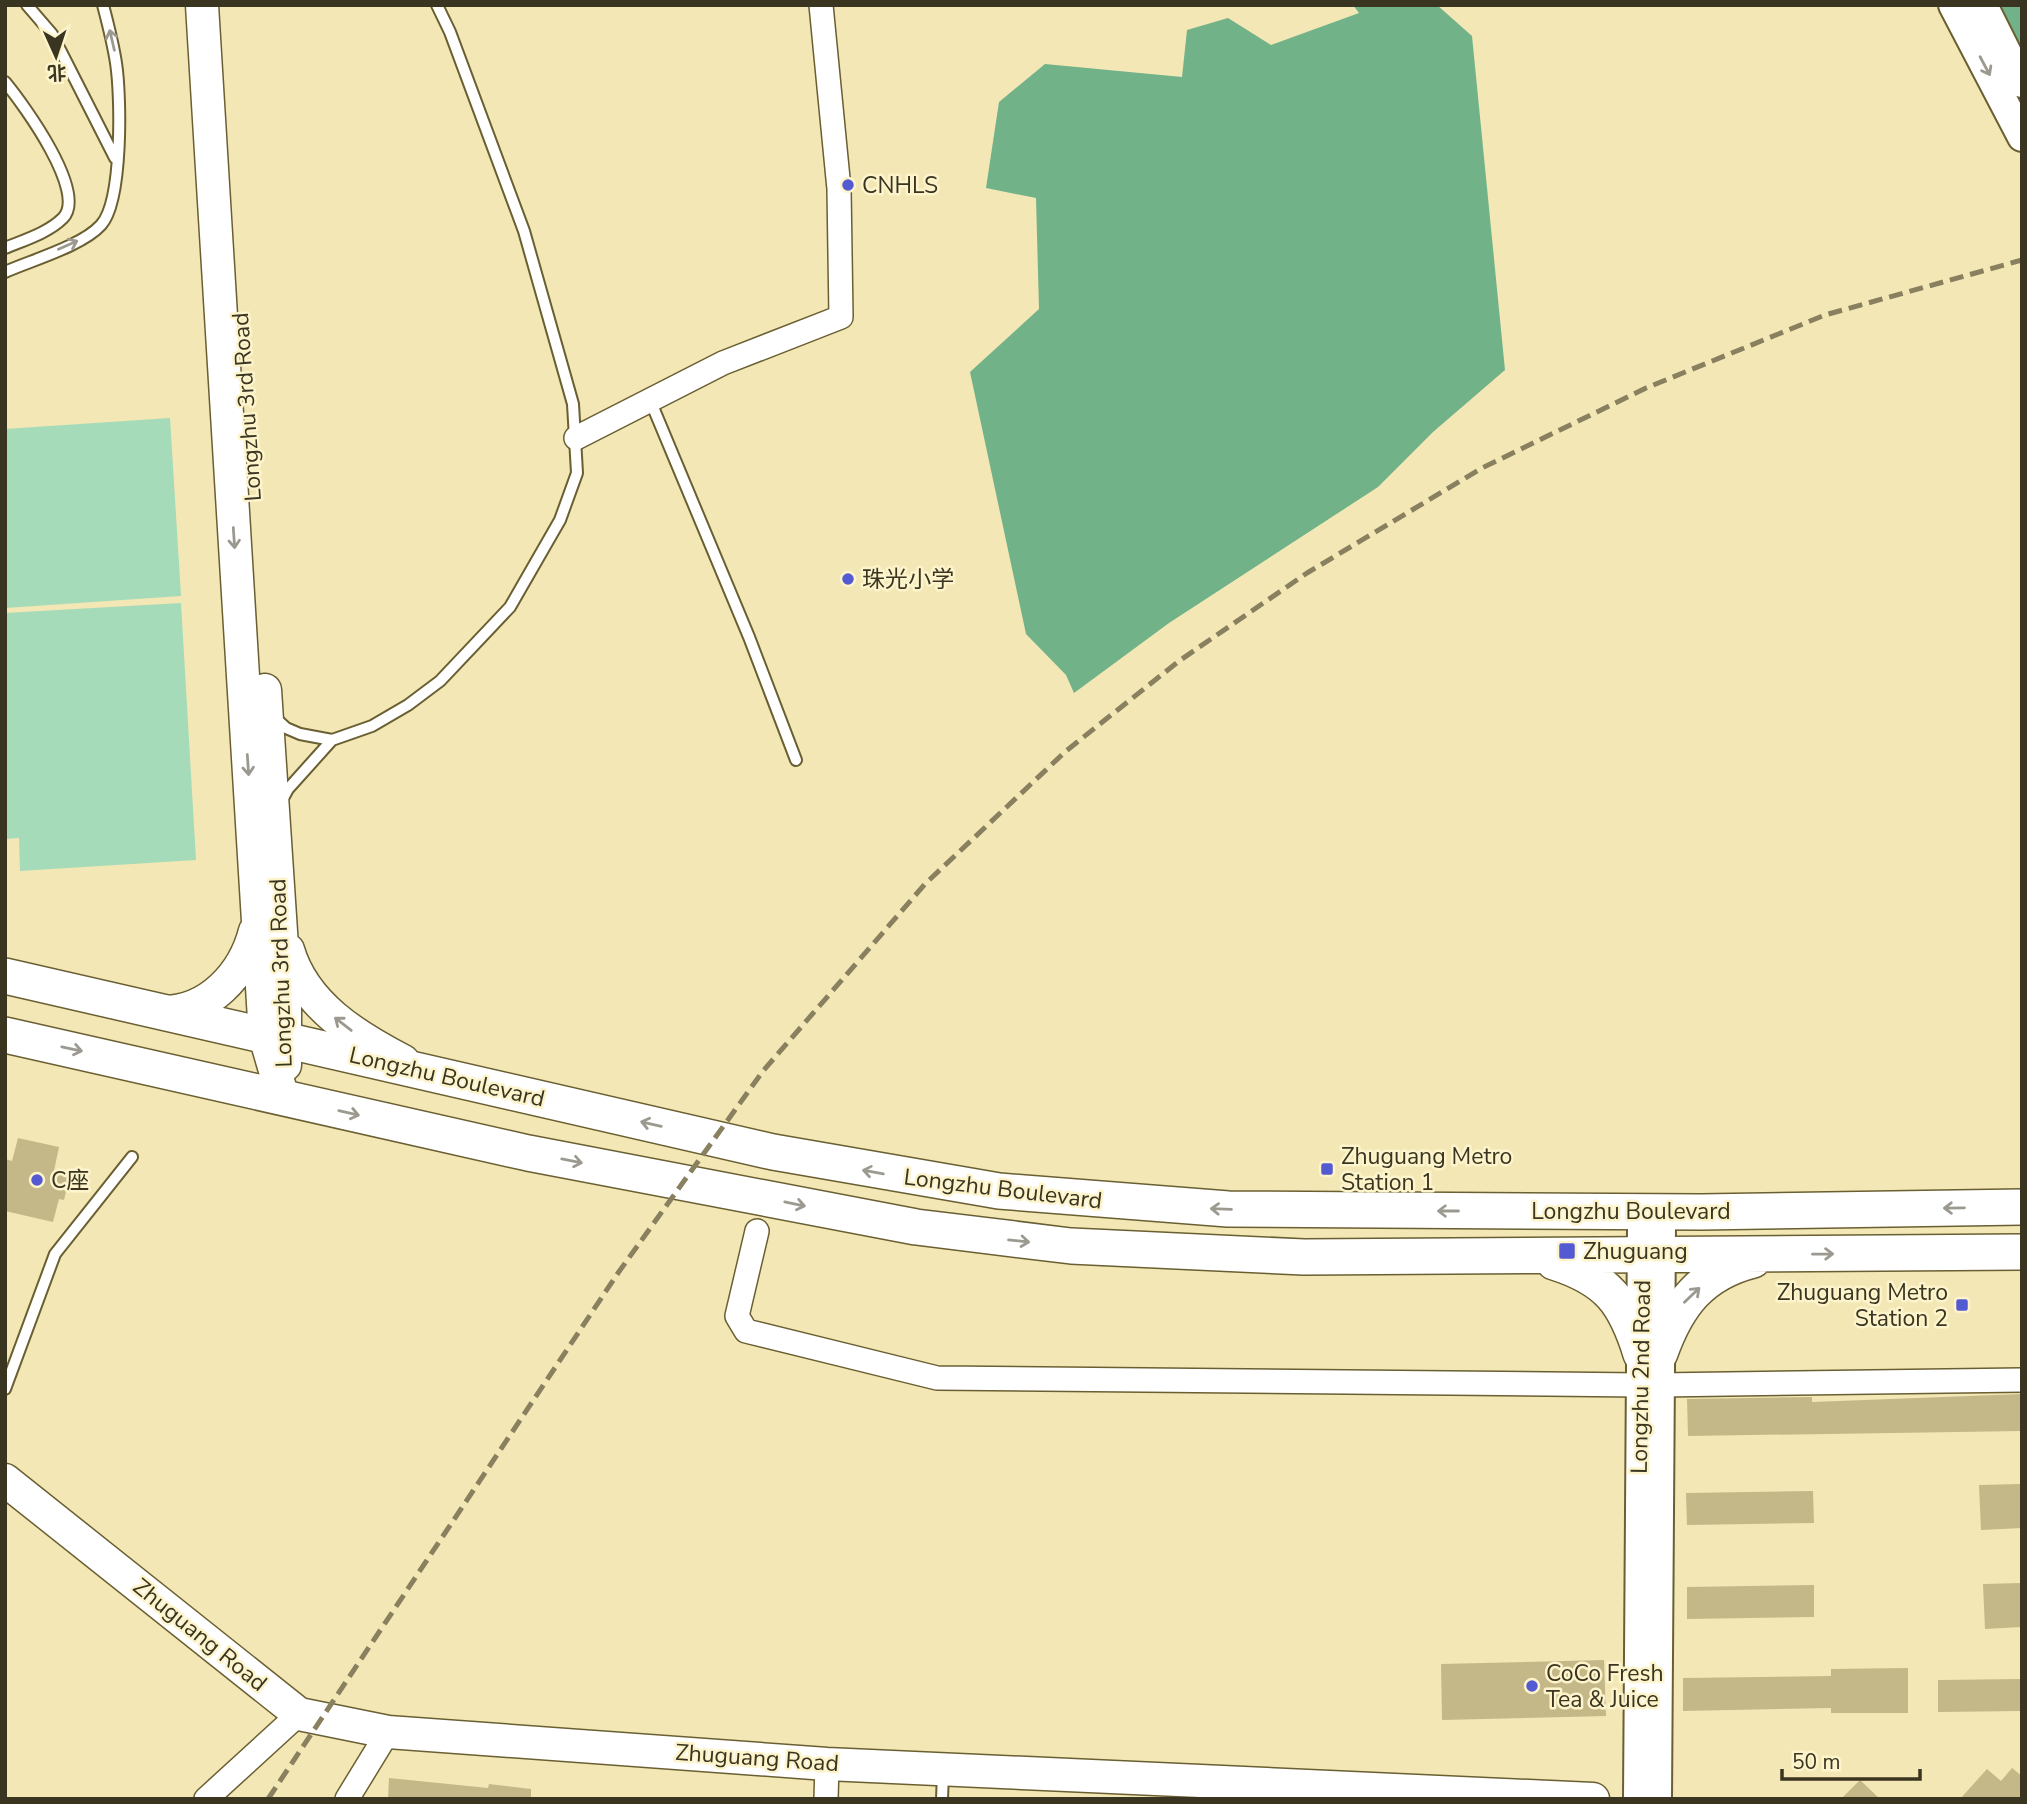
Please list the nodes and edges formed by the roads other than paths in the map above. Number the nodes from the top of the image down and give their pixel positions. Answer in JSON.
{"nodes":[{"id":1,"x":27,"y":5,"type":"edge"},
{"id":2,"x":103,"y":5,"type":"edge"},
{"id":3,"x":202,"y":5,"type":"edge"},
{"id":4,"x":221,"y":5,"type":"edge"},
{"id":5,"x":437,"y":5,"type":"edge"},
{"id":6,"x":821,"y":5,"type":"edge"},
{"id":7,"x":1953,"y":5,"type":"edge"},
{"id":8,"x":1983,"y":5,"type":"edge"},
{"id":9,"x":5,"y":82,"type":"edge"},
{"id":10,"x":2022,"y":83,"type":"edge"},
{"id":11,"x":2022,"y":137,"type":"edge"},
{"id":12,"x":116,"y":161,"type":"junction"},
{"id":13,"x":5,"y":248,"type":"edge"},
{"id":14,"x":5,"y":272,"type":"edge"},
{"id":15,"x":650,"y":400,"type":"junction"},
{"id":16,"x":576,"y":438,"type":"junction"},
{"id":17,"x":267,"y":706,"type":"junction"},
{"id":18,"x":332,"y":740,"type":"junction"},
{"id":19,"x":796,"y":760,"type":"dead end"},
{"id":20,"x":274,"y":816,"type":"junction"},
{"id":21,"x":269,"y":916,"type":"junction"},
{"id":22,"x":5,"y":976,"type":"edge"},
{"id":23,"x":161,"y":1012,"type":"junction"},
{"id":24,"x":5,"y":1035,"type":"edge"},
{"id":25,"x":276,"y":1038,"type":"junction"},
{"id":26,"x":423,"y":1072,"type":"junction"},
{"id":27,"x":283,"y":1098,"type":"junction"},
{"id":28,"x":132,"y":1157,"type":"dead end"},
{"id":29,"x":2022,"y":1208,"type":"edge"},
{"id":30,"x":1652,"y":1212,"type":"junction"},
{"id":31,"x":757,"y":1231,"type":"dead end"},
{"id":32,"x":2022,"y":1252,"type":"edge"},
{"id":33,"x":1778,"y":1254,"type":"junction"},
{"id":34,"x":1651,"y":1255,"type":"junction"},
{"id":35,"x":1534,"y":1256,"type":"junction"},
{"id":36,"x":1650,"y":1370,"type":"junction"},
{"id":37,"x":2022,"y":1380,"type":"edge"},
{"id":38,"x":5,"y":1390,"type":"edge"},
{"id":39,"x":5,"y":1480,"type":"edge"},
{"id":40,"x":299,"y":1714,"type":"junction"},
{"id":41,"x":388,"y":1732,"type":"junction"},
{"id":42,"x":827,"y":1764,"type":"junction"},
{"id":43,"x":942,"y":1784,"type":"edge"},
{"id":44,"x":206,"y":1799,"type":"edge"},
{"id":45,"x":347,"y":1799,"type":"edge"},
{"id":46,"x":826,"y":1799,"type":"edge"},
{"id":47,"x":1593,"y":1799,"type":"edge"},
{"id":48,"x":1638,"y":1799,"type":"edge"},
{"id":49,"x":1657,"y":1799,"type":"edge"}],
"edges":[{"from":1,"to":12,"type":"lane"},
{"from":12,"to":2,"type":"lane","one_way":true},
{"from":3,"to":21,"type":"main road","name":"Longzhu 3rd Road","one_way":true},
{"from":4,"to":17,"type":"main road","name":"Longzhu 3rd Road"},
{"from":5,"to":16,"type":"lane"},
{"from":6,"to":15,"type":"street"},
{"from":7,"to":11,"type":"street","one_way":true},
{"from":8,"to":10,"type":"street"},
{"from":9,"to":13,"type":"lane"},
{"from":14,"to":12,"type":"lane","one_way":true},
{"from":15,"to":16,"type":"street"},
{"from":15,"to":19,"type":"lane"},
{"from":16,"to":18,"type":"lane"},
{"from":17,"to":18,"type":"lane"},
{"from":17,"to":20,"type":"main road","name":"Longzhu 3rd Road"},
{"from":18,"to":20,"type":"lane"},
{"from":20,"to":21,"type":"main road","name":"Longzhu 3rd Road"},
{"from":21,"to":23,"type":"main road"},
{"from":21,"to":25,"type":"main road","name":"Longzhu 3rd Road"},
{"from":26,"to":21,"type":"main road","one_way":true},
{"from":22,"to":23,"type":"main road","name":"Longzhu Boulevard"},
{"from":23,"to":25,"type":"main road","name":"Longzhu Boulevard"},
{"from":24,"to":27,"type":"main road","name":"Longzhu Boulevard","one_way":true},
{"from":25,"to":26,"type":"main road","name":"Longzhu Boulevard"},
{"from":25,"to":27,"type":"main road","name":"Longzhu 3rd Road"},
{"from":30,"to":26,"type":"main road","name":"Longzhu Boulevard","one_way":true},
{"from":27,"to":35,"type":"main road","name":"Longzhu Boulevard","one_way":true},
{"from":28,"to":38,"type":"lane"},
{"from":29,"to":30,"type":"main road","name":"Longzhu Boulevard","one_way":true},
{"from":30,"to":34,"type":"street","name":"Longzhu 2nd Road"},
{"from":31,"to":36,"type":"street"},
{"from":33,"to":32,"type":"main road","name":"Longzhu Boulevard","one_way":true},
{"from":33,"to":34,"type":"main road","name":"Longzhu Boulevard"},
{"from":36,"to":33,"type":"main road","one_way":true},
{"from":34,"to":35,"type":"main road","name":"Longzhu Boulevard"},
{"from":34,"to":36,"type":"street","name":"Longzhu 2nd Road"},
{"from":35,"to":36,"type":"main road"},
{"from":36,"to":37,"type":"street"},
{"from":36,"to":48,"type":"street","name":"Longzhu 2nd Road"},
{"from":36,"to":49,"type":"street","name":"Longzhu 2nd Road"},
{"from":39,"to":40,"type":"main road","name":"Zhuguang Road"},
{"from":40,"to":41,"type":"main road","name":"Zhuguang Road"},
{"from":40,"to":44,"type":"street"},
{"from":41,"to":42,"type":"main road","name":"Zhuguang Road"},
{"from":41,"to":45,"type":"street"},
{"from":42,"to":43,"type":"main road","name":"Zhuguang Road"},
{"from":42,"to":46,"type":"street"},
{"from":43,"to":47,"type":"main road","name":"Zhuguang Road"}]}
